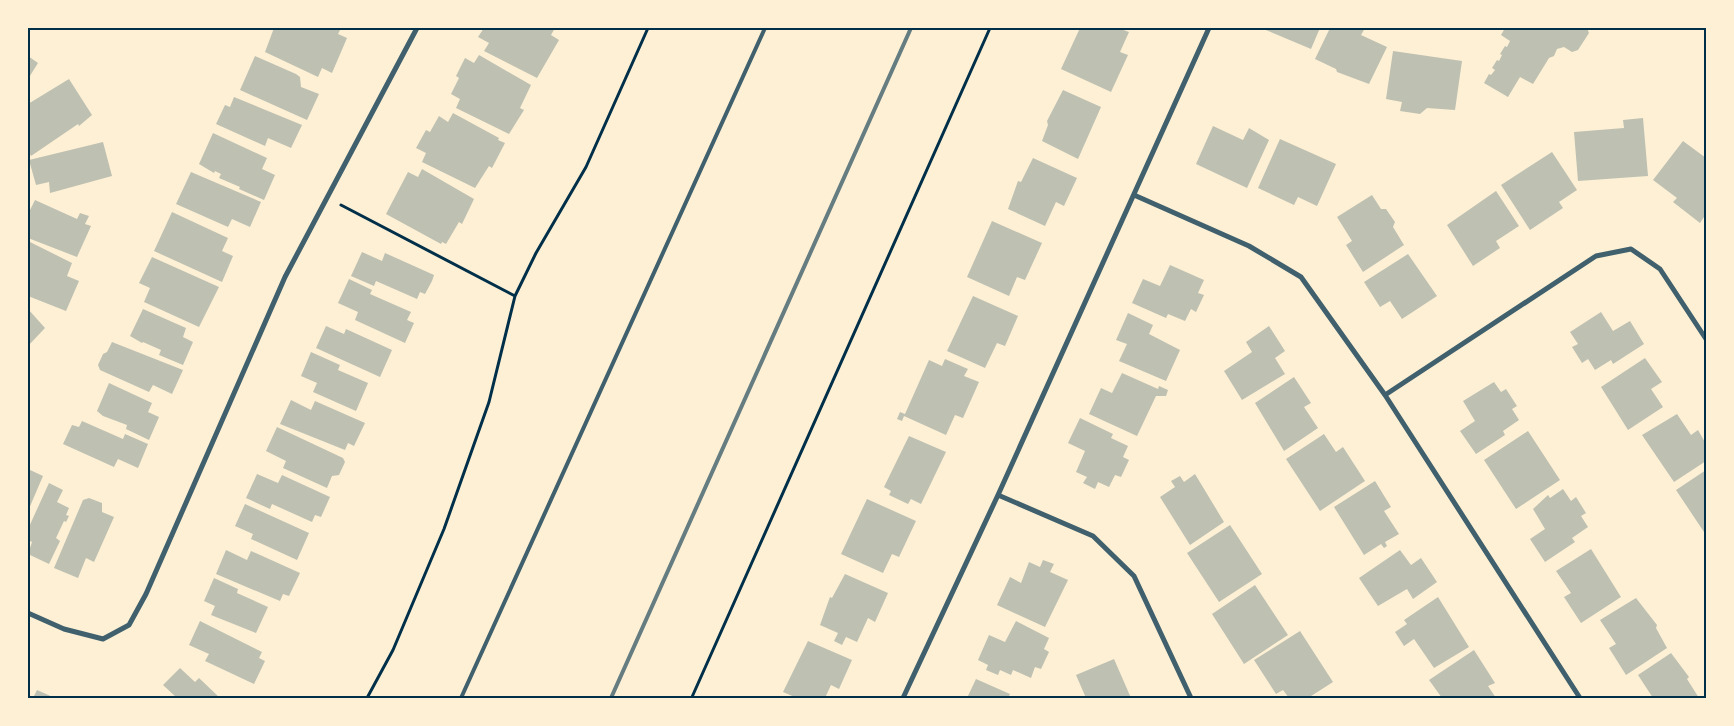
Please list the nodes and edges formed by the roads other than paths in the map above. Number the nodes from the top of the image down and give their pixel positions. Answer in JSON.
{"nodes":[{"id":1,"x":417,"y":28,"type":"edge"},
{"id":2,"x":765,"y":28,"type":"edge"},
{"id":3,"x":1209,"y":28,"type":"edge"},
{"id":4,"x":1134,"y":195,"type":"junction"},
{"id":5,"x":1706,"y":339,"type":"edge"},
{"id":6,"x":1385,"y":395,"type":"junction"},
{"id":7,"x":998,"y":496,"type":"junction"},
{"id":8,"x":28,"y":613,"type":"edge"},
{"id":9,"x":461,"y":698,"type":"edge"},
{"id":10,"x":903,"y":698,"type":"edge"},
{"id":11,"x":1191,"y":698,"type":"edge"},
{"id":12,"x":1580,"y":698,"type":"edge"}],
"edges":[{"from":1,"to":8,"type":"street"},
{"from":2,"to":9,"type":"lane"},
{"from":3,"to":4,"type":"street"},
{"from":4,"to":6,"type":"street"},
{"from":4,"to":7,"type":"street"},
{"from":5,"to":6,"type":"street"},
{"from":6,"to":12,"type":"street"},
{"from":7,"to":10,"type":"street"},
{"from":7,"to":11,"type":"street"}]}
